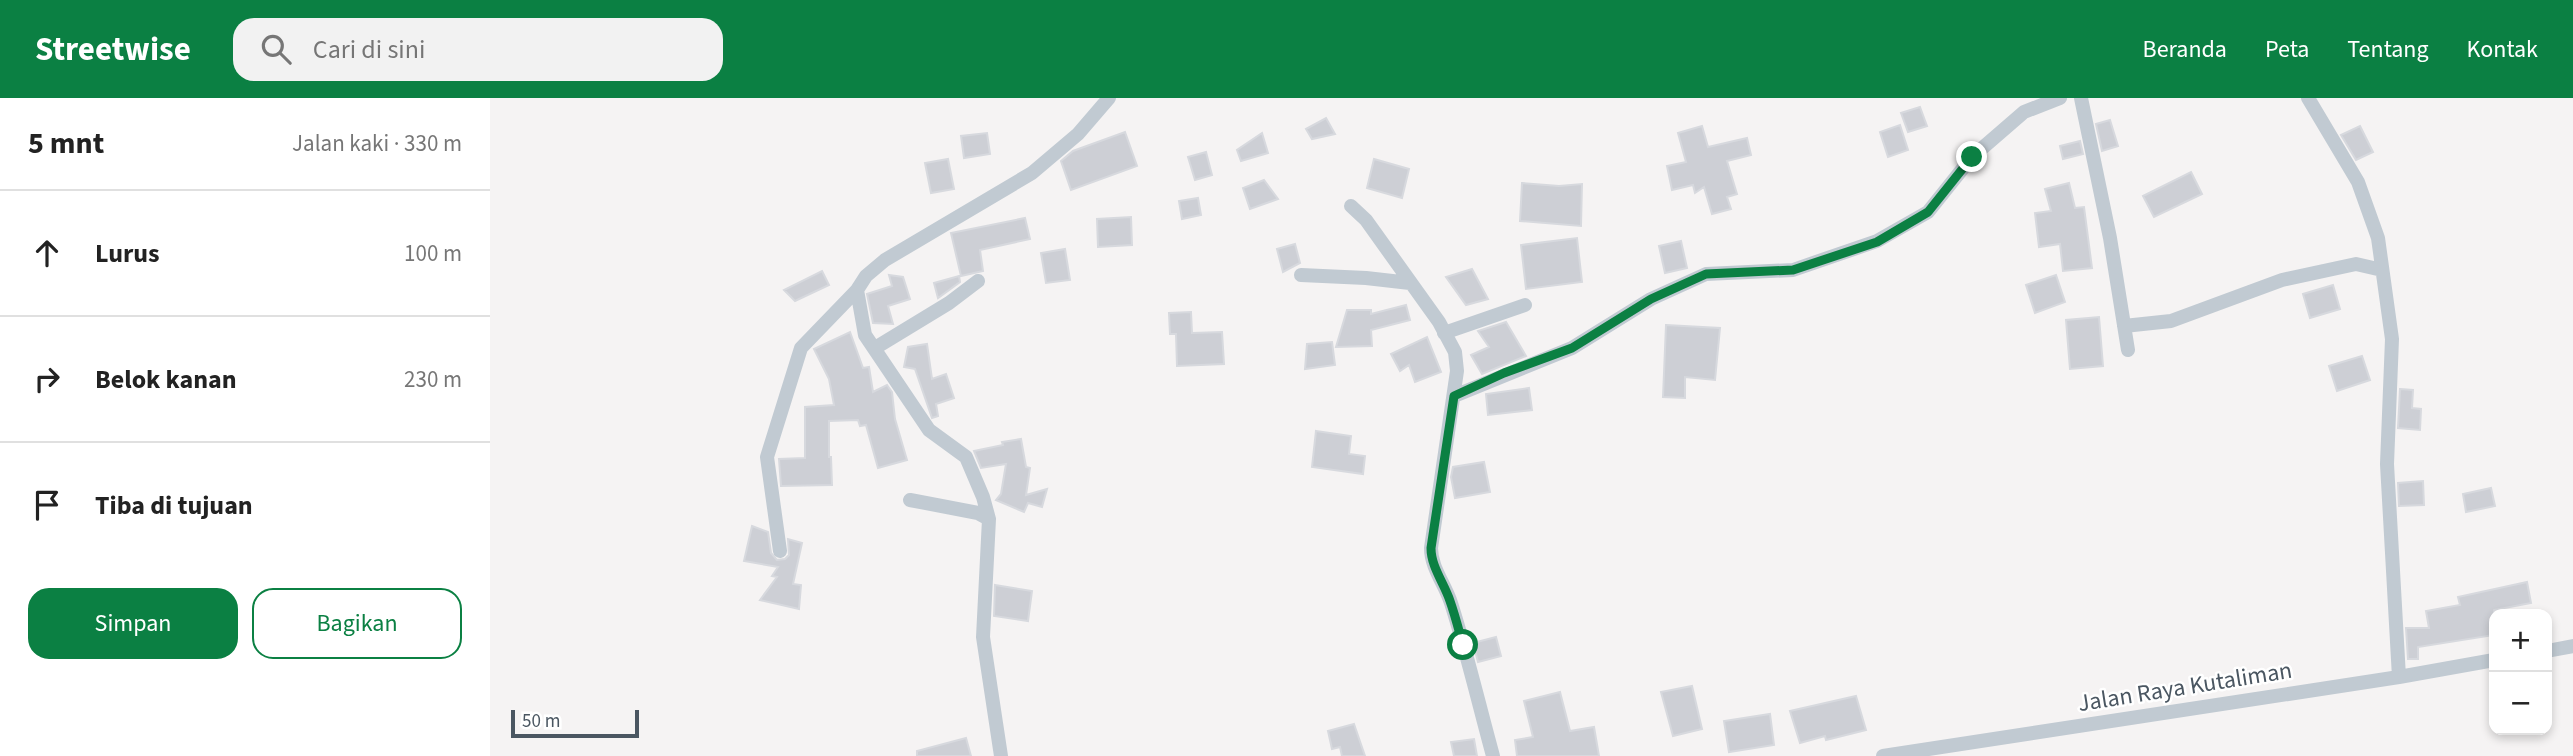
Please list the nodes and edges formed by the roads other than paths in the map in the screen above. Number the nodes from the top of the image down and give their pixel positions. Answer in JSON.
{"nodes":[{"id":1,"x":1109,"y":98,"type":"edge"},
{"id":2,"x":2060,"y":98,"type":"edge"},
{"id":3,"x":2081,"y":98,"type":"edge"},
{"id":4,"x":2308,"y":98,"type":"edge"},
{"id":5,"x":1351,"y":206,"type":"dead end"},
{"id":6,"x":2382,"y":270,"type":"junction"},
{"id":7,"x":1301,"y":275,"type":"dead end"},
{"id":8,"x":978,"y":281,"type":"dead end"},
{"id":9,"x":1410,"y":283,"type":"junction"},
{"id":10,"x":857,"y":290,"type":"junction"},
{"id":11,"x":1525,"y":305,"type":"dead end"},
{"id":12,"x":2124,"y":326,"type":"junction"},
{"id":13,"x":1444,"y":332,"type":"junction"},
{"id":14,"x":875,"y":348,"type":"junction"},
{"id":15,"x":2128,"y":350,"type":"dead end"},
{"id":16,"x":1454,"y":396,"type":"junction"},
{"id":17,"x":910,"y":500,"type":"dead end"},
{"id":18,"x":989,"y":519,"type":"junction"},
{"id":19,"x":780,"y":551,"type":"dead end"},
{"id":20,"x":2573,"y":646,"type":"edge"},
{"id":21,"x":2552,"y":650,"type":"edge"},
{"id":22,"x":2489,"y":661,"type":"edge"},
{"id":23,"x":2399,"y":677,"type":"junction"},
{"id":24,"x":1001,"y":756,"type":"edge"},
{"id":25,"x":1493,"y":756,"type":"edge"},
{"id":26,"x":1883,"y":756,"type":"edge"}],
"edges":[{"from":1,"to":10,"type":"street"},
{"from":2,"to":16,"type":"street"},
{"from":3,"to":12,"type":"street"},
{"from":4,"to":6,"type":"street"},
{"from":5,"to":9,"type":"street"},
{"from":6,"to":12,"type":"street"},
{"from":6,"to":23,"type":"street"},
{"from":7,"to":9,"type":"street"},
{"from":8,"to":14,"type":"street"},
{"from":9,"to":13,"type":"street"},
{"from":10,"to":14,"type":"street"},
{"from":10,"to":19,"type":"street"},
{"from":11,"to":13,"type":"street"},
{"from":12,"to":15,"type":"street"},
{"from":13,"to":16,"type":"street"},
{"from":14,"to":18,"type":"street"},
{"from":16,"to":25,"type":"street"},
{"from":17,"to":18,"type":"street"},
{"from":18,"to":24,"type":"street"},
{"from":20,"to":21,"type":"street"},
{"from":22,"to":23,"type":"street","name":"Jalan Raya Kutaliman"},
{"from":23,"to":26,"type":"street","name":"Jalan Raya Kutaliman"}]}
